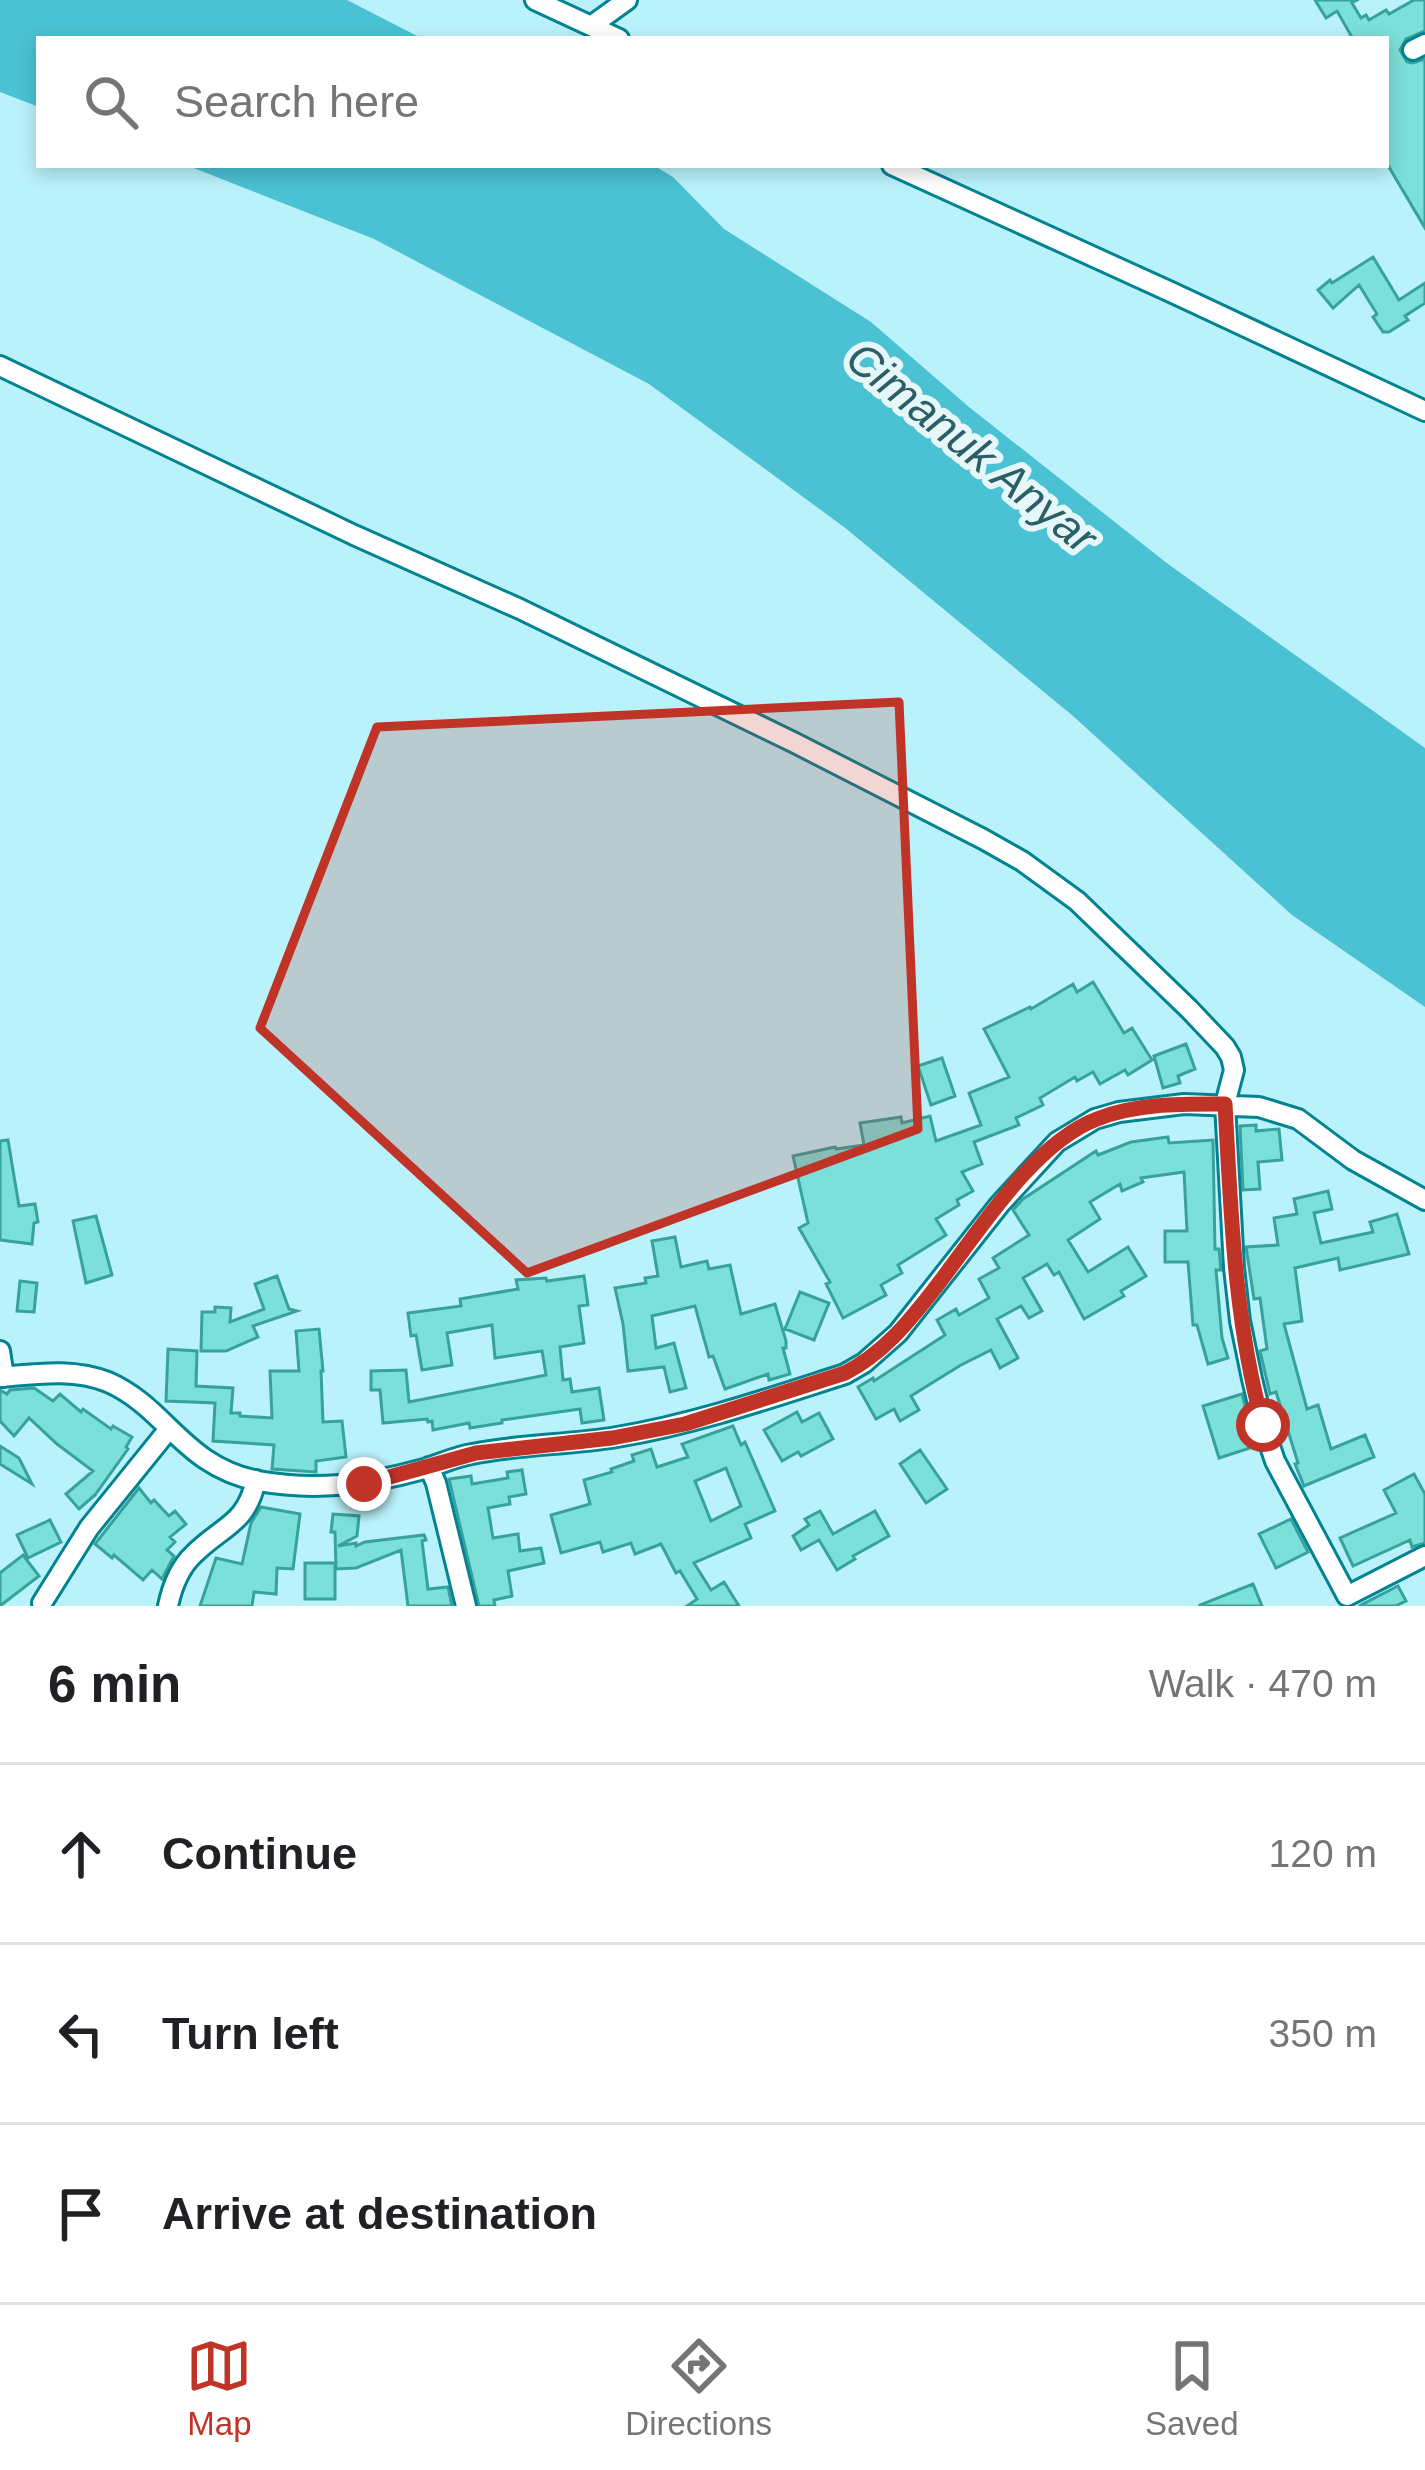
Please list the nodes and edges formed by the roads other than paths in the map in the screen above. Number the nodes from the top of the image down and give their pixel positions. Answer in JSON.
{"nodes":[{"id":1,"x":535,"y":0,"type":"edge"},
{"id":2,"x":627,"y":0,"type":"edge"},
{"id":3,"x":591,"y":26,"type":"junction"},
{"id":4,"x":613,"y":36,"type":"edge"},
{"id":5,"x":899,"y":168,"type":"edge"},
{"id":6,"x":0,"y":366,"type":"edge"},
{"id":7,"x":1425,"y":411,"type":"edge"},
{"id":8,"x":1225,"y":1104,"type":"junction"},
{"id":9,"x":1425,"y":1199,"type":"edge"},
{"id":10,"x":0,"y":1351,"type":"edge"},
{"id":11,"x":2,"y":1377,"type":"edge"},
{"id":12,"x":169,"y":1429,"type":"junction"},
{"id":13,"x":429,"y":1467,"type":"junction"},
{"id":14,"x":256,"y":1480,"type":"junction"},
{"id":15,"x":1425,"y":1556,"type":"edge"},
{"id":16,"x":1349,"y":1601,"type":"edge"},
{"id":17,"x":42,"y":1603,"type":"dead end"},
{"id":18,"x":168,"y":1606,"type":"edge"},
{"id":19,"x":466,"y":1606,"type":"edge"}],
"edges":[{"from":1,"to":3,"type":"street"},
{"from":2,"to":3,"type":"street"},
{"from":3,"to":4,"type":"street"},
{"from":5,"to":7,"type":"street"},
{"from":6,"to":8,"type":"street"},
{"from":8,"to":9,"type":"street"},
{"from":8,"to":13,"type":"street"},
{"from":8,"to":16,"type":"street"},
{"from":10,"to":11,"type":"street"},
{"from":11,"to":12,"type":"street"},
{"from":12,"to":14,"type":"street"},
{"from":12,"to":17,"type":"street"},
{"from":13,"to":14,"type":"street"},
{"from":13,"to":19,"type":"street"},
{"from":14,"to":18,"type":"street"},
{"from":15,"to":16,"type":"street"}]}
